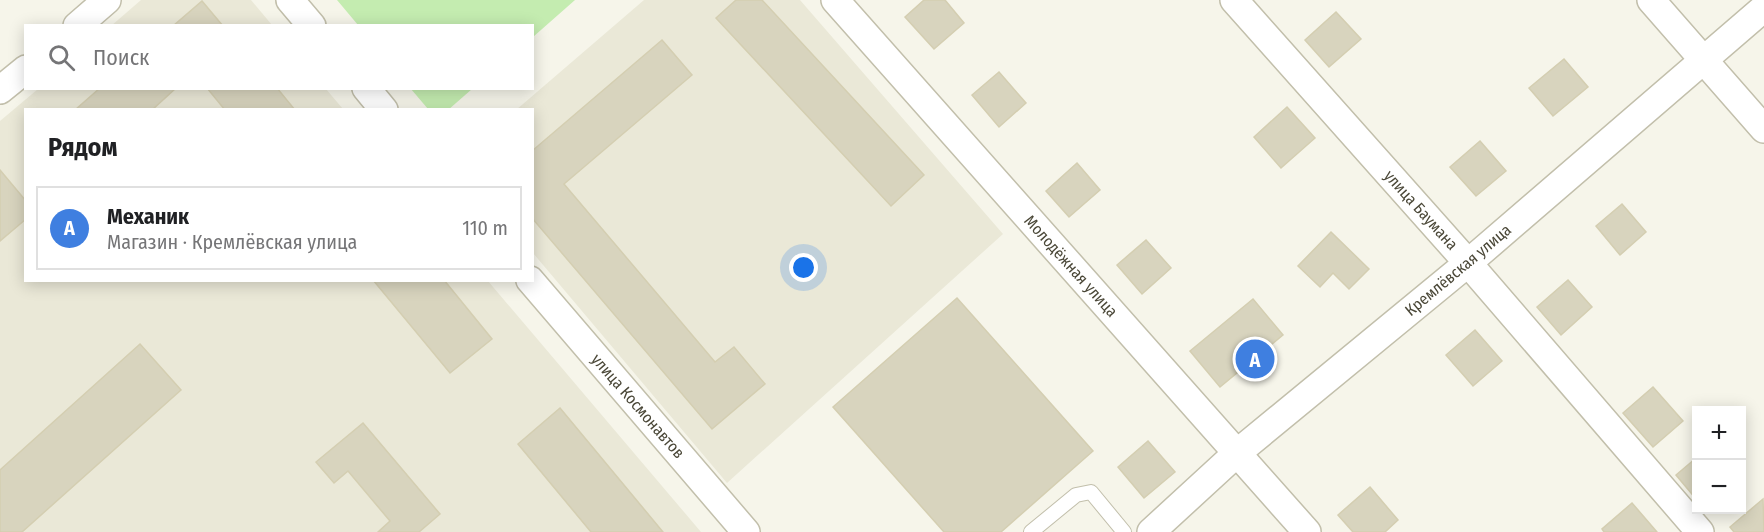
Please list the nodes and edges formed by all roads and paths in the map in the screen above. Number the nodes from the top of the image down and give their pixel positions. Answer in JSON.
{"nodes":[{"id":1,"x":107,"y":0,"type":"edge"},
{"id":2,"x":290,"y":0,"type":"edge"},
{"id":3,"x":836,"y":0,"type":"edge"},
{"id":4,"x":1234,"y":0,"type":"edge"},
{"id":5,"x":1651,"y":0,"type":"edge"},
{"id":6,"x":1764,"y":8,"type":"edge"},
{"id":7,"x":79,"y":24,"type":"edge"},
{"id":8,"x":310,"y":24,"type":"edge"},
{"id":9,"x":1704,"y":60,"type":"junction"},
{"id":10,"x":24,"y":71,"type":"edge"},
{"id":11,"x":0,"y":90,"type":"edge"},
{"id":12,"x":368,"y":90,"type":"edge"},
{"id":13,"x":382,"y":108,"type":"edge"},
{"id":14,"x":1764,"y":129,"type":"edge"},
{"id":15,"x":1468,"y":263,"type":"junction"},
{"id":16,"x":532,"y":282,"type":"edge"},
{"id":17,"x":1237,"y":453,"type":"junction"},
{"id":18,"x":746,"y":532,"type":"edge"},
{"id":19,"x":1031,"y":532,"type":"edge"},
{"id":20,"x":1124,"y":532,"type":"edge"},
{"id":21,"x":1151,"y":532,"type":"edge"},
{"id":22,"x":1307,"y":532,"type":"edge"},
{"id":23,"x":1700,"y":532,"type":"edge"}],
"edges":[{"from":1,"to":7,"type":"street"},
{"from":2,"to":8,"type":"street"},
{"from":3,"to":17,"type":"street","name":"Молодёжная улица"},
{"from":4,"to":15,"type":"street","name":"улица Баумана"},
{"from":5,"to":9,"type":"street"},
{"from":6,"to":9,"type":"street","name":"Кремлёвская улица"},
{"from":9,"to":14,"type":"street"},
{"from":9,"to":15,"type":"street","name":"Кремлёвская улица"},
{"from":10,"to":11,"type":"street"},
{"from":12,"to":13,"type":"street"},
{"from":15,"to":17,"type":"street","name":"Кремлёвская улица"},
{"from":15,"to":23,"type":"street","name":"улица Баумана"},
{"from":16,"to":18,"type":"street","name":"улица Космонавтов"},
{"from":17,"to":21,"type":"street","name":"Кремлёвская улица"},
{"from":17,"to":22,"type":"street","name":"Молодёжная улица"},
{"from":19,"to":20,"type":"lane"}]}
